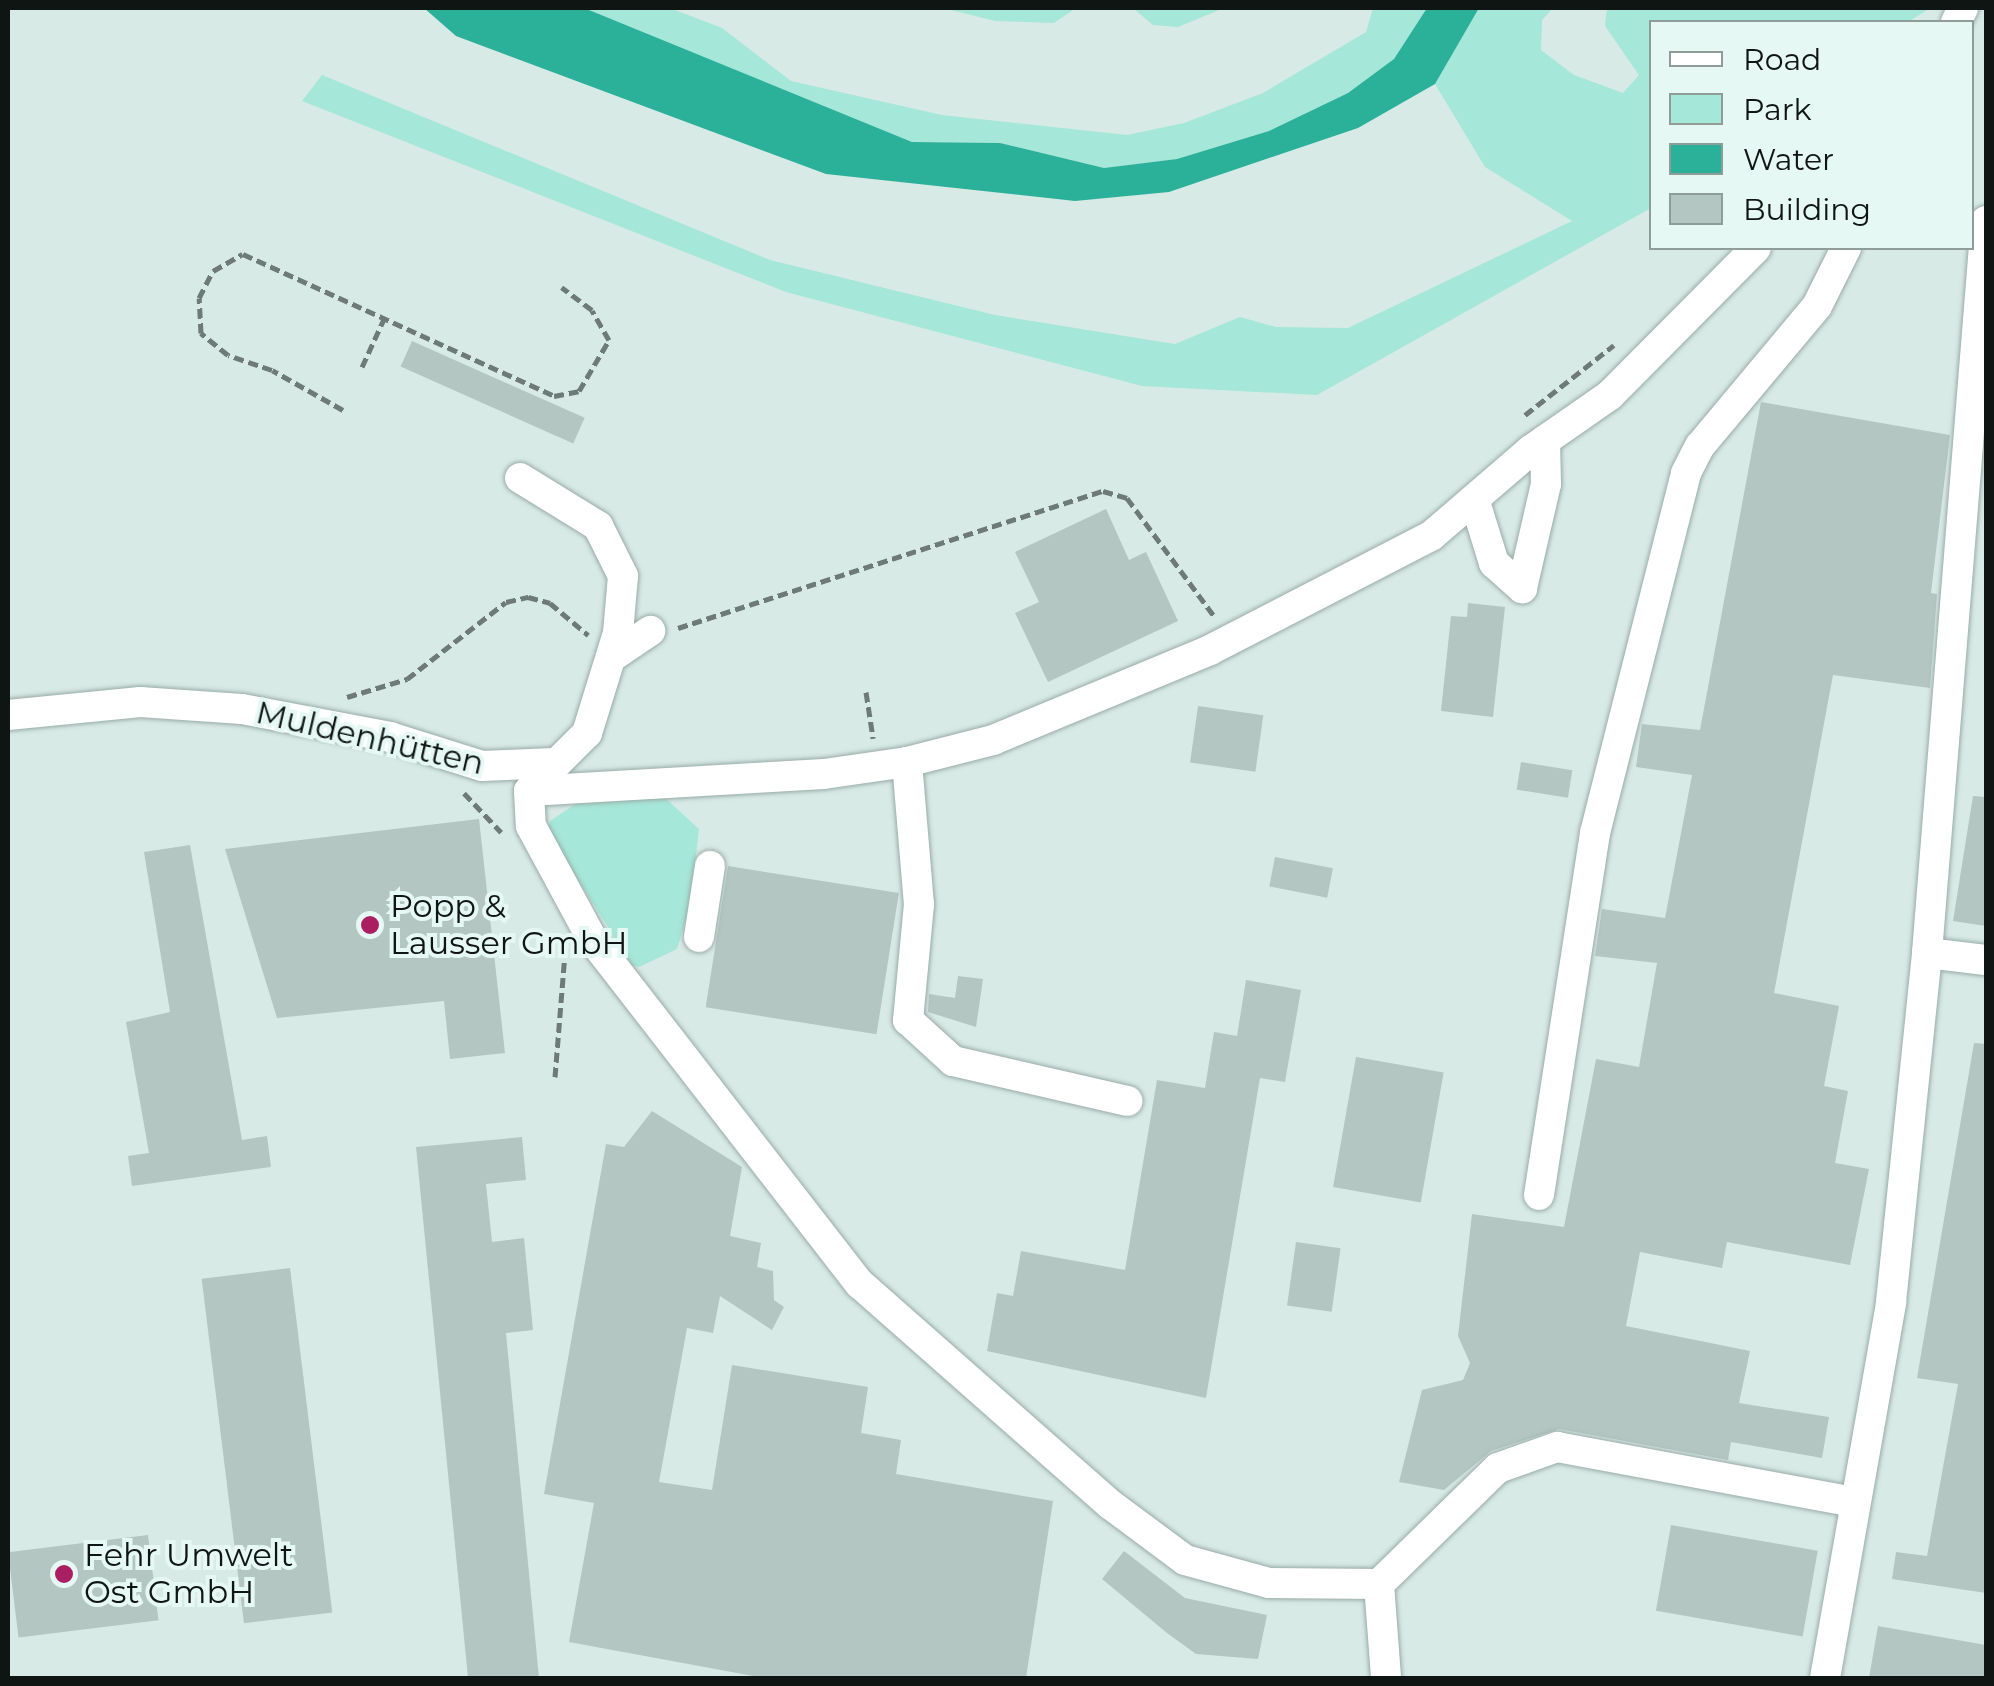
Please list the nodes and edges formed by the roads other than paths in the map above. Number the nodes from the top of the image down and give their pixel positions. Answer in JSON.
{"nodes":[{"id":1,"x":1986,"y":221,"type":"edge"},
{"id":2,"x":1754,"y":250,"type":"edge"},
{"id":3,"x":1845,"y":250,"type":"edge"},
{"id":4,"x":1545,"y":440,"type":"junction"},
{"id":5,"x":520,"y":478,"type":"dead end"},
{"id":6,"x":1475,"y":502,"type":"junction"},
{"id":7,"x":650,"y":631,"type":"road end"},
{"id":8,"x":613,"y":656,"type":"junction"},
{"id":9,"x":8,"y":715,"type":"edge"},
{"id":10,"x":900,"y":750,"type":"junction"},
{"id":11,"x":554,"y":763,"type":"junction"},
{"id":12,"x":530,"y":791,"type":"junction"},
{"id":13,"x":710,"y":866,"type":"dead end"},
{"id":14,"x":699,"y":936,"type":"dead end"},
{"id":15,"x":1927,"y":953,"type":"junction"},
{"id":16,"x":1986,"y":960,"type":"edge"},
{"id":17,"x":1127,"y":1101,"type":"dead end"},
{"id":18,"x":1539,"y":1195,"type":"dead end"},
{"id":19,"x":1854,"y":1502,"type":"junction"},
{"id":20,"x":1379,"y":1584,"type":"junction"},
{"id":21,"x":1386,"y":1678,"type":"edge"},
{"id":22,"x":1825,"y":1678,"type":"edge"}],
"edges":[{"from":1,"to":15,"type":"street"},
{"from":2,"to":4,"type":"street"},
{"from":3,"to":18,"type":"street"},
{"from":4,"to":6,"type":"street"},
{"from":4,"to":6,"type":"street"},
{"from":5,"to":8,"type":"street"},
{"from":6,"to":10,"type":"street"},
{"from":7,"to":8,"type":"street"},
{"from":8,"to":11,"type":"street"},
{"from":9,"to":11,"type":"street","name":"Muldenhütten"},
{"from":10,"to":12,"type":"street"},
{"from":10,"to":17,"type":"street"},
{"from":11,"to":12,"type":"street"},
{"from":12,"to":20,"type":"street"},
{"from":13,"to":14,"type":"street"},
{"from":15,"to":16,"type":"street"},
{"from":15,"to":19,"type":"street"},
{"from":19,"to":20,"type":"street"},
{"from":19,"to":22,"type":"street"},
{"from":20,"to":21,"type":"street"}]}
